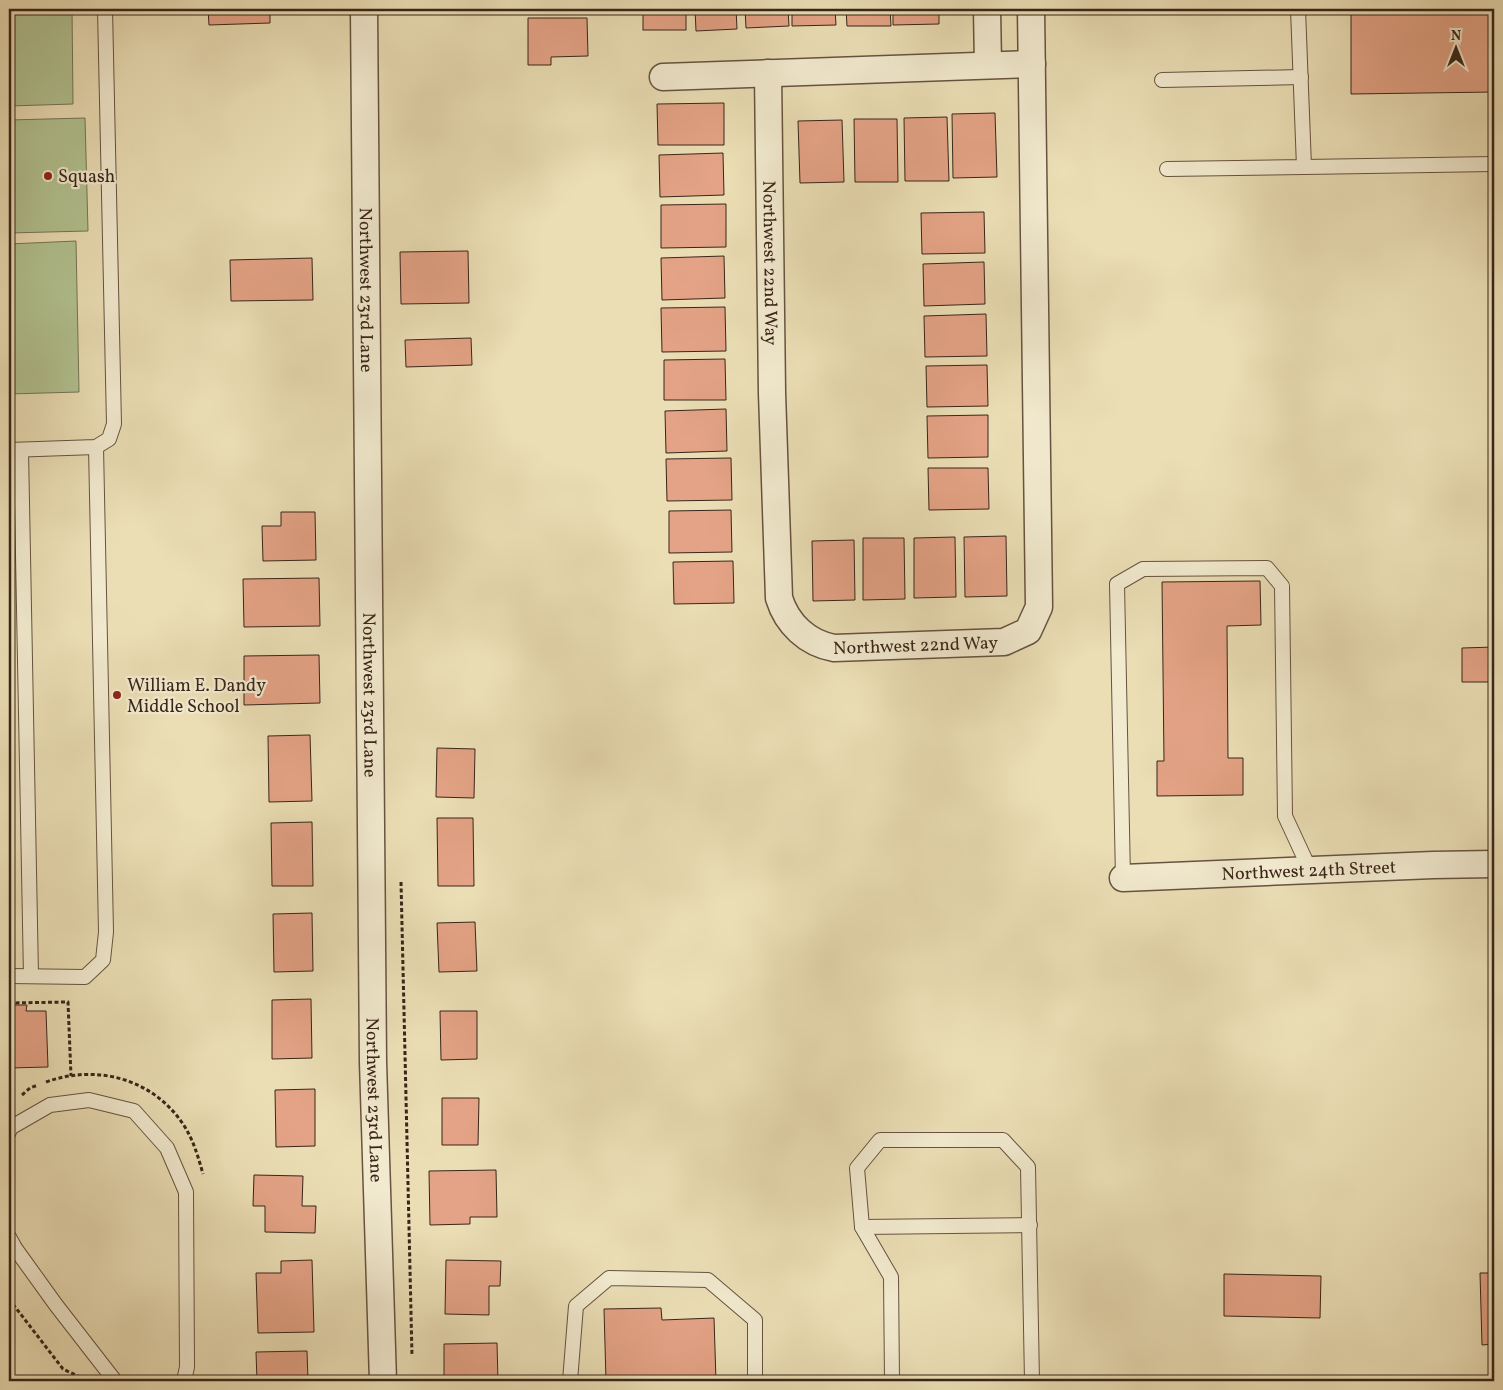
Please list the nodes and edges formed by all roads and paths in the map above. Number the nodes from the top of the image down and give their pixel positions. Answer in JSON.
{"nodes":[{"id":1,"x":105,"y":9,"type":"edge"},
{"id":2,"x":364,"y":9,"type":"edge"},
{"id":3,"x":987,"y":9,"type":"edge"},
{"id":4,"x":1031,"y":9,"type":"edge"},
{"id":5,"x":1298,"y":9,"type":"edge"},
{"id":6,"x":1032,"y":64,"type":"junction"},
{"id":7,"x":988,"y":65,"type":"junction"},
{"id":8,"x":768,"y":73,"type":"junction"},
{"id":9,"x":662,"y":77,"type":"dead end"},
{"id":10,"x":1301,"y":77,"type":"junction"},
{"id":11,"x":1162,"y":80,"type":"dead end"},
{"id":12,"x":1494,"y":164,"type":"edge"},
{"id":13,"x":1304,"y":167,"type":"junction"},
{"id":14,"x":1167,"y":169,"type":"dead end"},
{"id":15,"x":96,"y":447,"type":"junction"},
{"id":16,"x":15,"y":450,"type":"edge"},
{"id":17,"x":1494,"y":864,"type":"edge"},
{"id":18,"x":1310,"y":870,"type":"junction"},
{"id":19,"x":1123,"y":878,"type":"joint"},
{"id":20,"x":401,"y":882,"type":"dead end"},
{"id":21,"x":9,"y":976,"type":"edge"},
{"id":22,"x":31,"y":976,"type":"junction"},
{"id":23,"x":9,"y":1003,"type":"edge"},
{"id":24,"x":71,"y":1076,"type":"dead end"},
{"id":25,"x":9,"y":1132,"type":"edge"},
{"id":26,"x":1030,"y":1225,"type":"junction"},
{"id":27,"x":862,"y":1227,"type":"junction"},
{"id":28,"x":9,"y":1237,"type":"edge"},
{"id":29,"x":9,"y":1299,"type":"edge"},
{"id":30,"x":412,"y":1361,"type":"dead end"},
{"id":31,"x":85,"y":1381,"type":"edge"},
{"id":32,"x":115,"y":1381,"type":"edge"},
{"id":33,"x":184,"y":1381,"type":"edge"},
{"id":34,"x":383,"y":1381,"type":"edge"},
{"id":35,"x":570,"y":1381,"type":"edge"},
{"id":36,"x":755,"y":1381,"type":"edge"},
{"id":37,"x":892,"y":1381,"type":"edge"},
{"id":38,"x":1032,"y":1381,"type":"edge"}],
"edges":[{"from":1,"to":15,"type":"lane"},
{"from":2,"to":34,"type":"street","name":"Northwest 23rd Lane"},
{"from":3,"to":7,"type":"street"},
{"from":4,"to":6,"type":"street","name":"Northwest 22nd Way"},
{"from":5,"to":10,"type":"lane"},
{"from":6,"to":7,"type":"street"},
{"from":6,"to":8,"type":"street","name":"Northwest 22nd Way"},
{"from":7,"to":8,"type":"street"},
{"from":8,"to":9,"type":"street"},
{"from":10,"to":11,"type":"lane"},
{"from":10,"to":13,"type":"lane"},
{"from":12,"to":13,"type":"lane"},
{"from":13,"to":14,"type":"lane"},
{"from":15,"to":16,"type":"lane"},
{"from":15,"to":22,"type":"lane"},
{"from":16,"to":22,"type":"lane"},
{"from":17,"to":18,"type":"street","name":"Northwest 24th Street"},
{"from":18,"to":19,"type":"street","name":"Northwest 24th Street"},
{"from":18,"to":19,"type":"lane"},
{"from":20,"to":30,"type":"path"},
{"from":21,"to":22,"type":"lane"},
{"from":23,"to":24,"type":"path"},
{"from":25,"to":33,"type":"lane"},
{"from":26,"to":27,"type":"lane"},
{"from":26,"to":27,"type":"lane"},
{"from":26,"to":38,"type":"lane"},
{"from":27,"to":37,"type":"lane"},
{"from":28,"to":32,"type":"lane"},
{"from":29,"to":31,"type":"path"},
{"from":35,"to":36,"type":"lane"}]}
